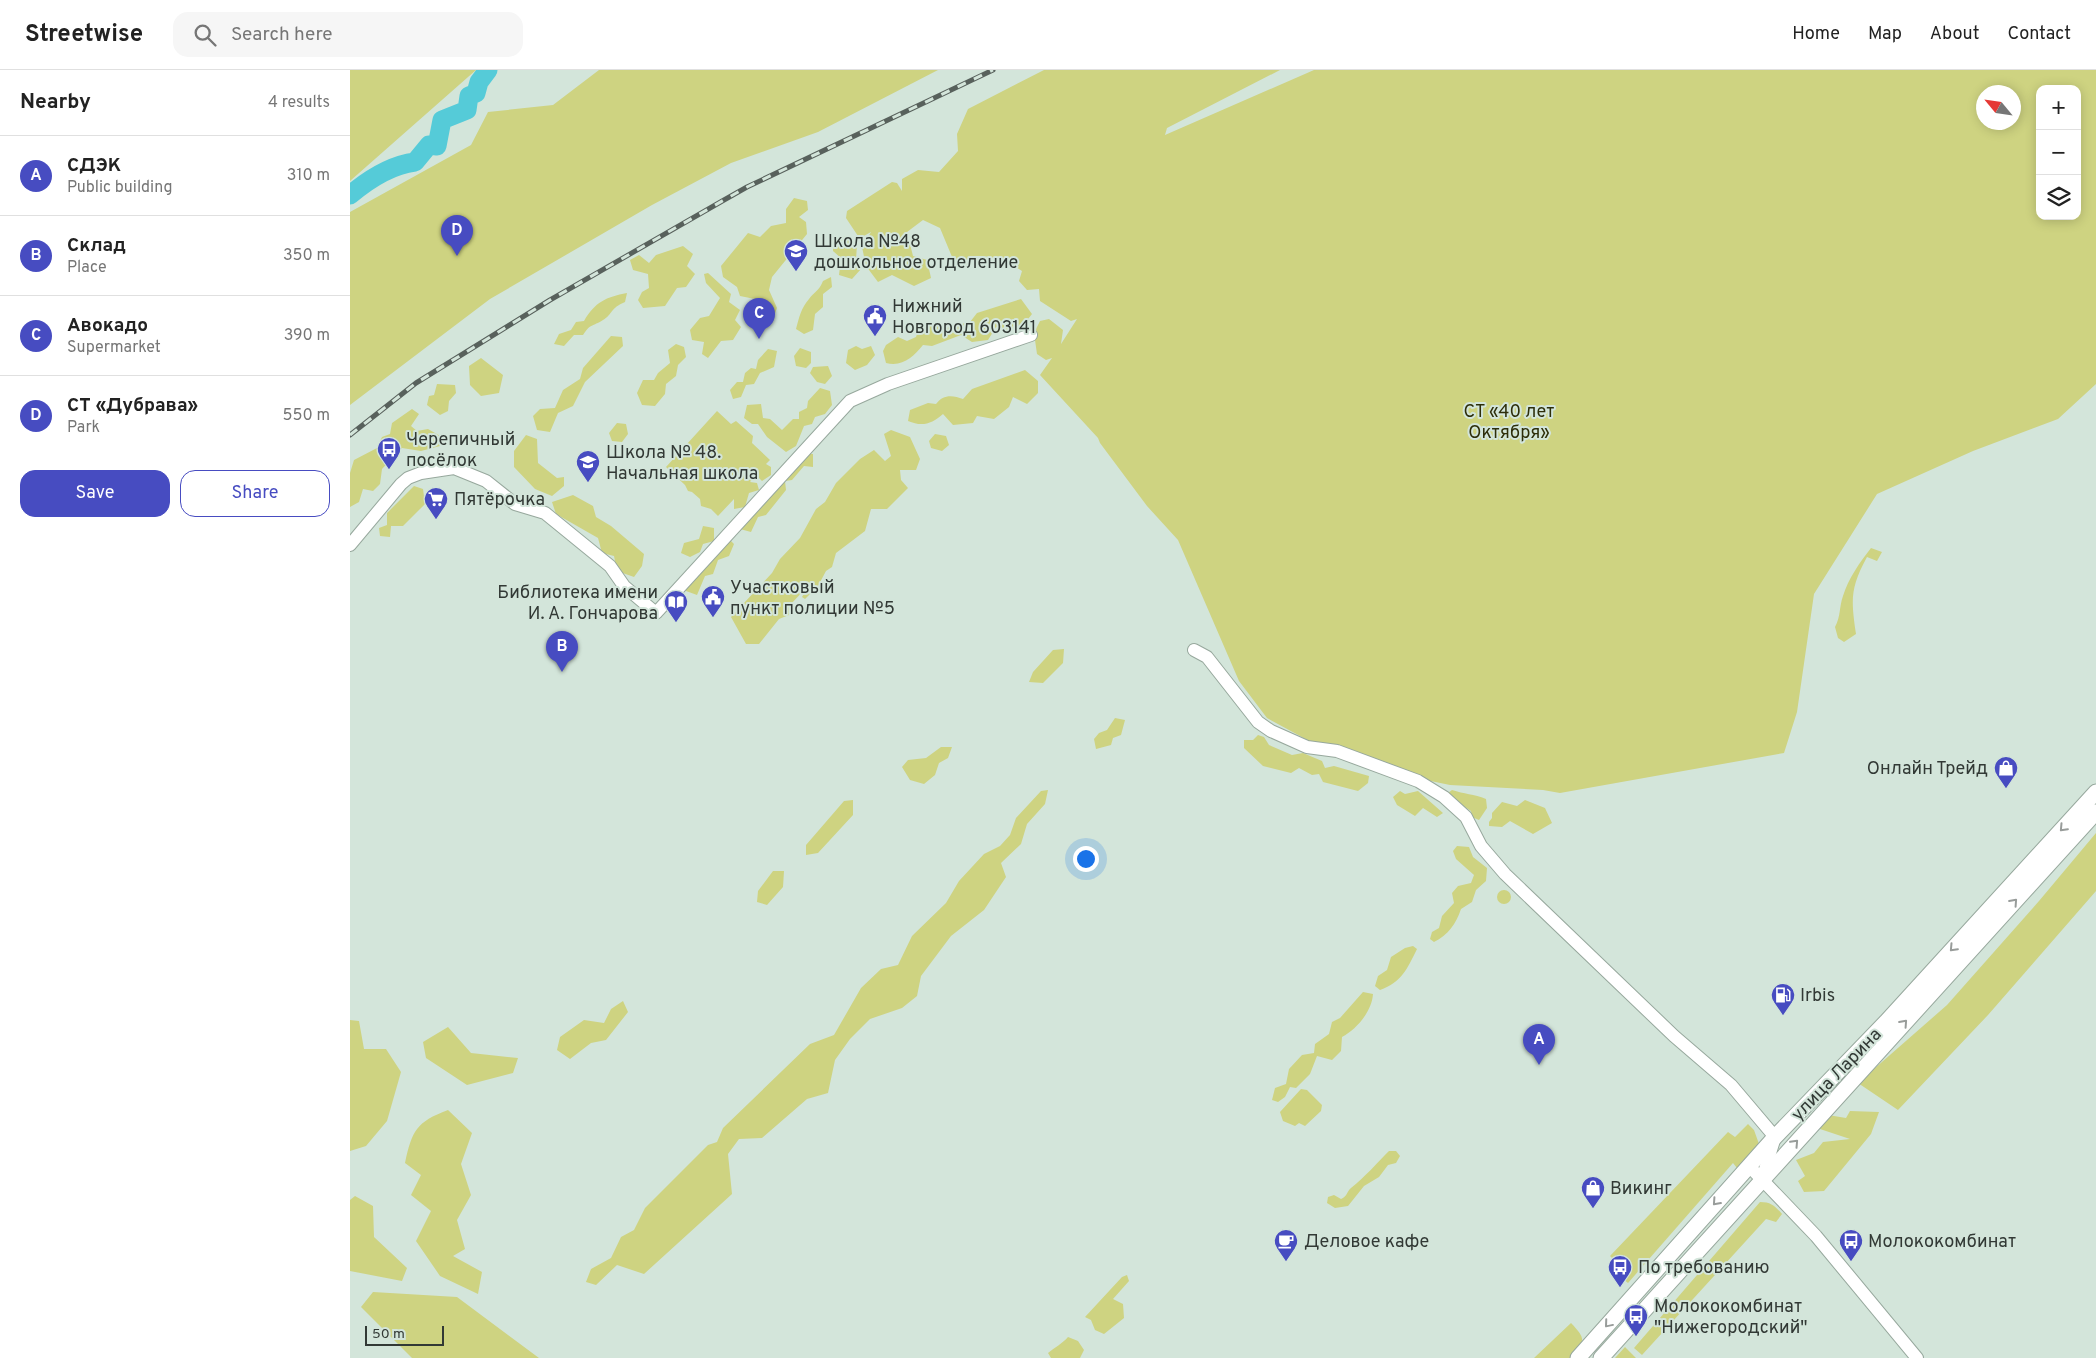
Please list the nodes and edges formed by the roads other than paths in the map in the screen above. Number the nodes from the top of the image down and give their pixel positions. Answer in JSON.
{"nodes":[{"id":1,"x":1031,"y":335,"type":"dead end"},
{"id":2,"x":350,"y":545,"type":"edge"},
{"id":3,"x":1194,"y":650,"type":"dead end"},
{"id":4,"x":2096,"y":792,"type":"edge"},
{"id":5,"x":2096,"y":812,"type":"edge"},
{"id":6,"x":1775,"y":1137,"type":"junction"},
{"id":7,"x":1749,"y":1166,"type":"junction"},
{"id":8,"x":1762,"y":1179,"type":"junction"},
{"id":9,"x":1578,"y":1358,"type":"edge"},
{"id":10,"x":1600,"y":1358,"type":"edge"},
{"id":11,"x":1917,"y":1358,"type":"edge"}],
"edges":[{"from":1,"to":2,"type":"street"},
{"from":3,"to":6,"type":"street"},
{"from":4,"to":6,"type":"main road","name":"улица Ларина","one_way":true},
{"from":8,"to":5,"type":"main road","name":"улица Ларина","one_way":true},
{"from":6,"to":7,"type":"main road","name":"улица Ларина"},
{"from":6,"to":8,"type":"street"},
{"from":7,"to":8,"type":"street"},
{"from":7,"to":9,"type":"main road","name":"улица Ларина","one_way":true},
{"from":8,"to":10,"type":"main road","name":"улица Ларина"},
{"from":8,"to":11,"type":"street"}]}
